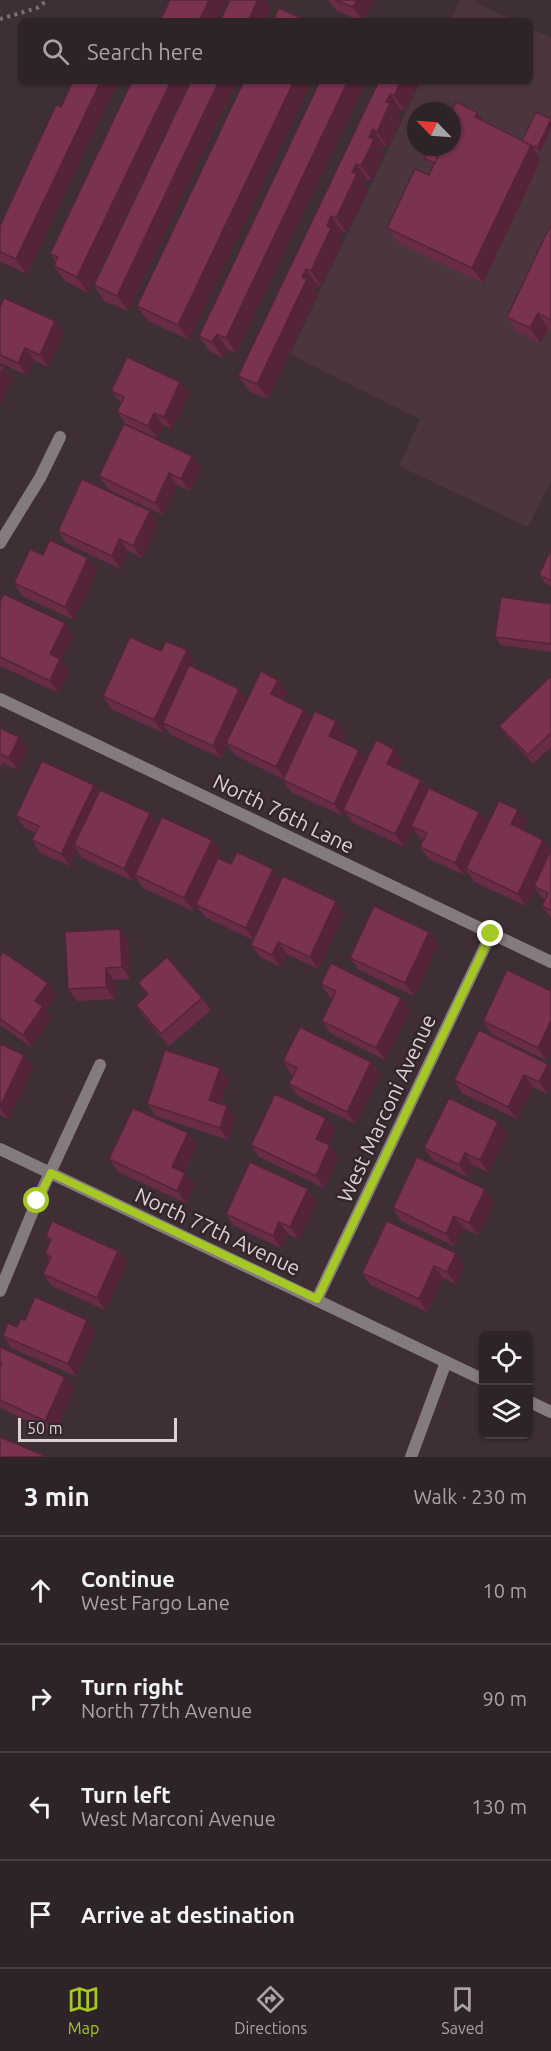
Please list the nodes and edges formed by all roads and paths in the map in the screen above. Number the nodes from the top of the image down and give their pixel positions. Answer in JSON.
{"nodes":[{"id":1,"x":48,"y":0,"type":"edge"},
{"id":2,"x":0,"y":19,"type":"edge"},
{"id":3,"x":60,"y":437,"type":"dead end"},
{"id":4,"x":0,"y":543,"type":"edge"},
{"id":5,"x":0,"y":699,"type":"edge"},
{"id":6,"x":491,"y":934,"type":"junction"},
{"id":7,"x":551,"y":962,"type":"edge"},
{"id":8,"x":100,"y":1065,"type":"dead end"},
{"id":9,"x":0,"y":1149,"type":"edge"},
{"id":10,"x":51,"y":1173,"type":"junction"},
{"id":11,"x":0,"y":1291,"type":"edge"},
{"id":12,"x":317,"y":1299,"type":"junction"},
{"id":13,"x":446,"y":1362,"type":"junction"},
{"id":14,"x":479,"y":1378,"type":"edge"},
{"id":15,"x":533,"y":1403,"type":"edge"},
{"id":16,"x":551,"y":1412,"type":"edge"},
{"id":17,"x":411,"y":1457,"type":"edge"}],
"edges":[{"from":1,"to":2,"type":"path"},
{"from":3,"to":4,"type":"street"},
{"from":5,"to":6,"type":"street","name":"North 76th Lane"},
{"from":6,"to":7,"type":"street","name":"North 76th Lane"},
{"from":6,"to":12,"type":"street","name":"West Marconi Avenue"},
{"from":8,"to":10,"type":"street"},
{"from":9,"to":10,"type":"street","name":"North 77th Avenue"},
{"from":10,"to":11,"type":"street"},
{"from":10,"to":12,"type":"street","name":"North 77th Avenue"},
{"from":12,"to":13,"type":"street","name":"North 77th Avenue"},
{"from":13,"to":14,"type":"street","name":"North 77th Avenue"},
{"from":13,"to":17,"type":"street"},
{"from":15,"to":16,"type":"street"}]}
